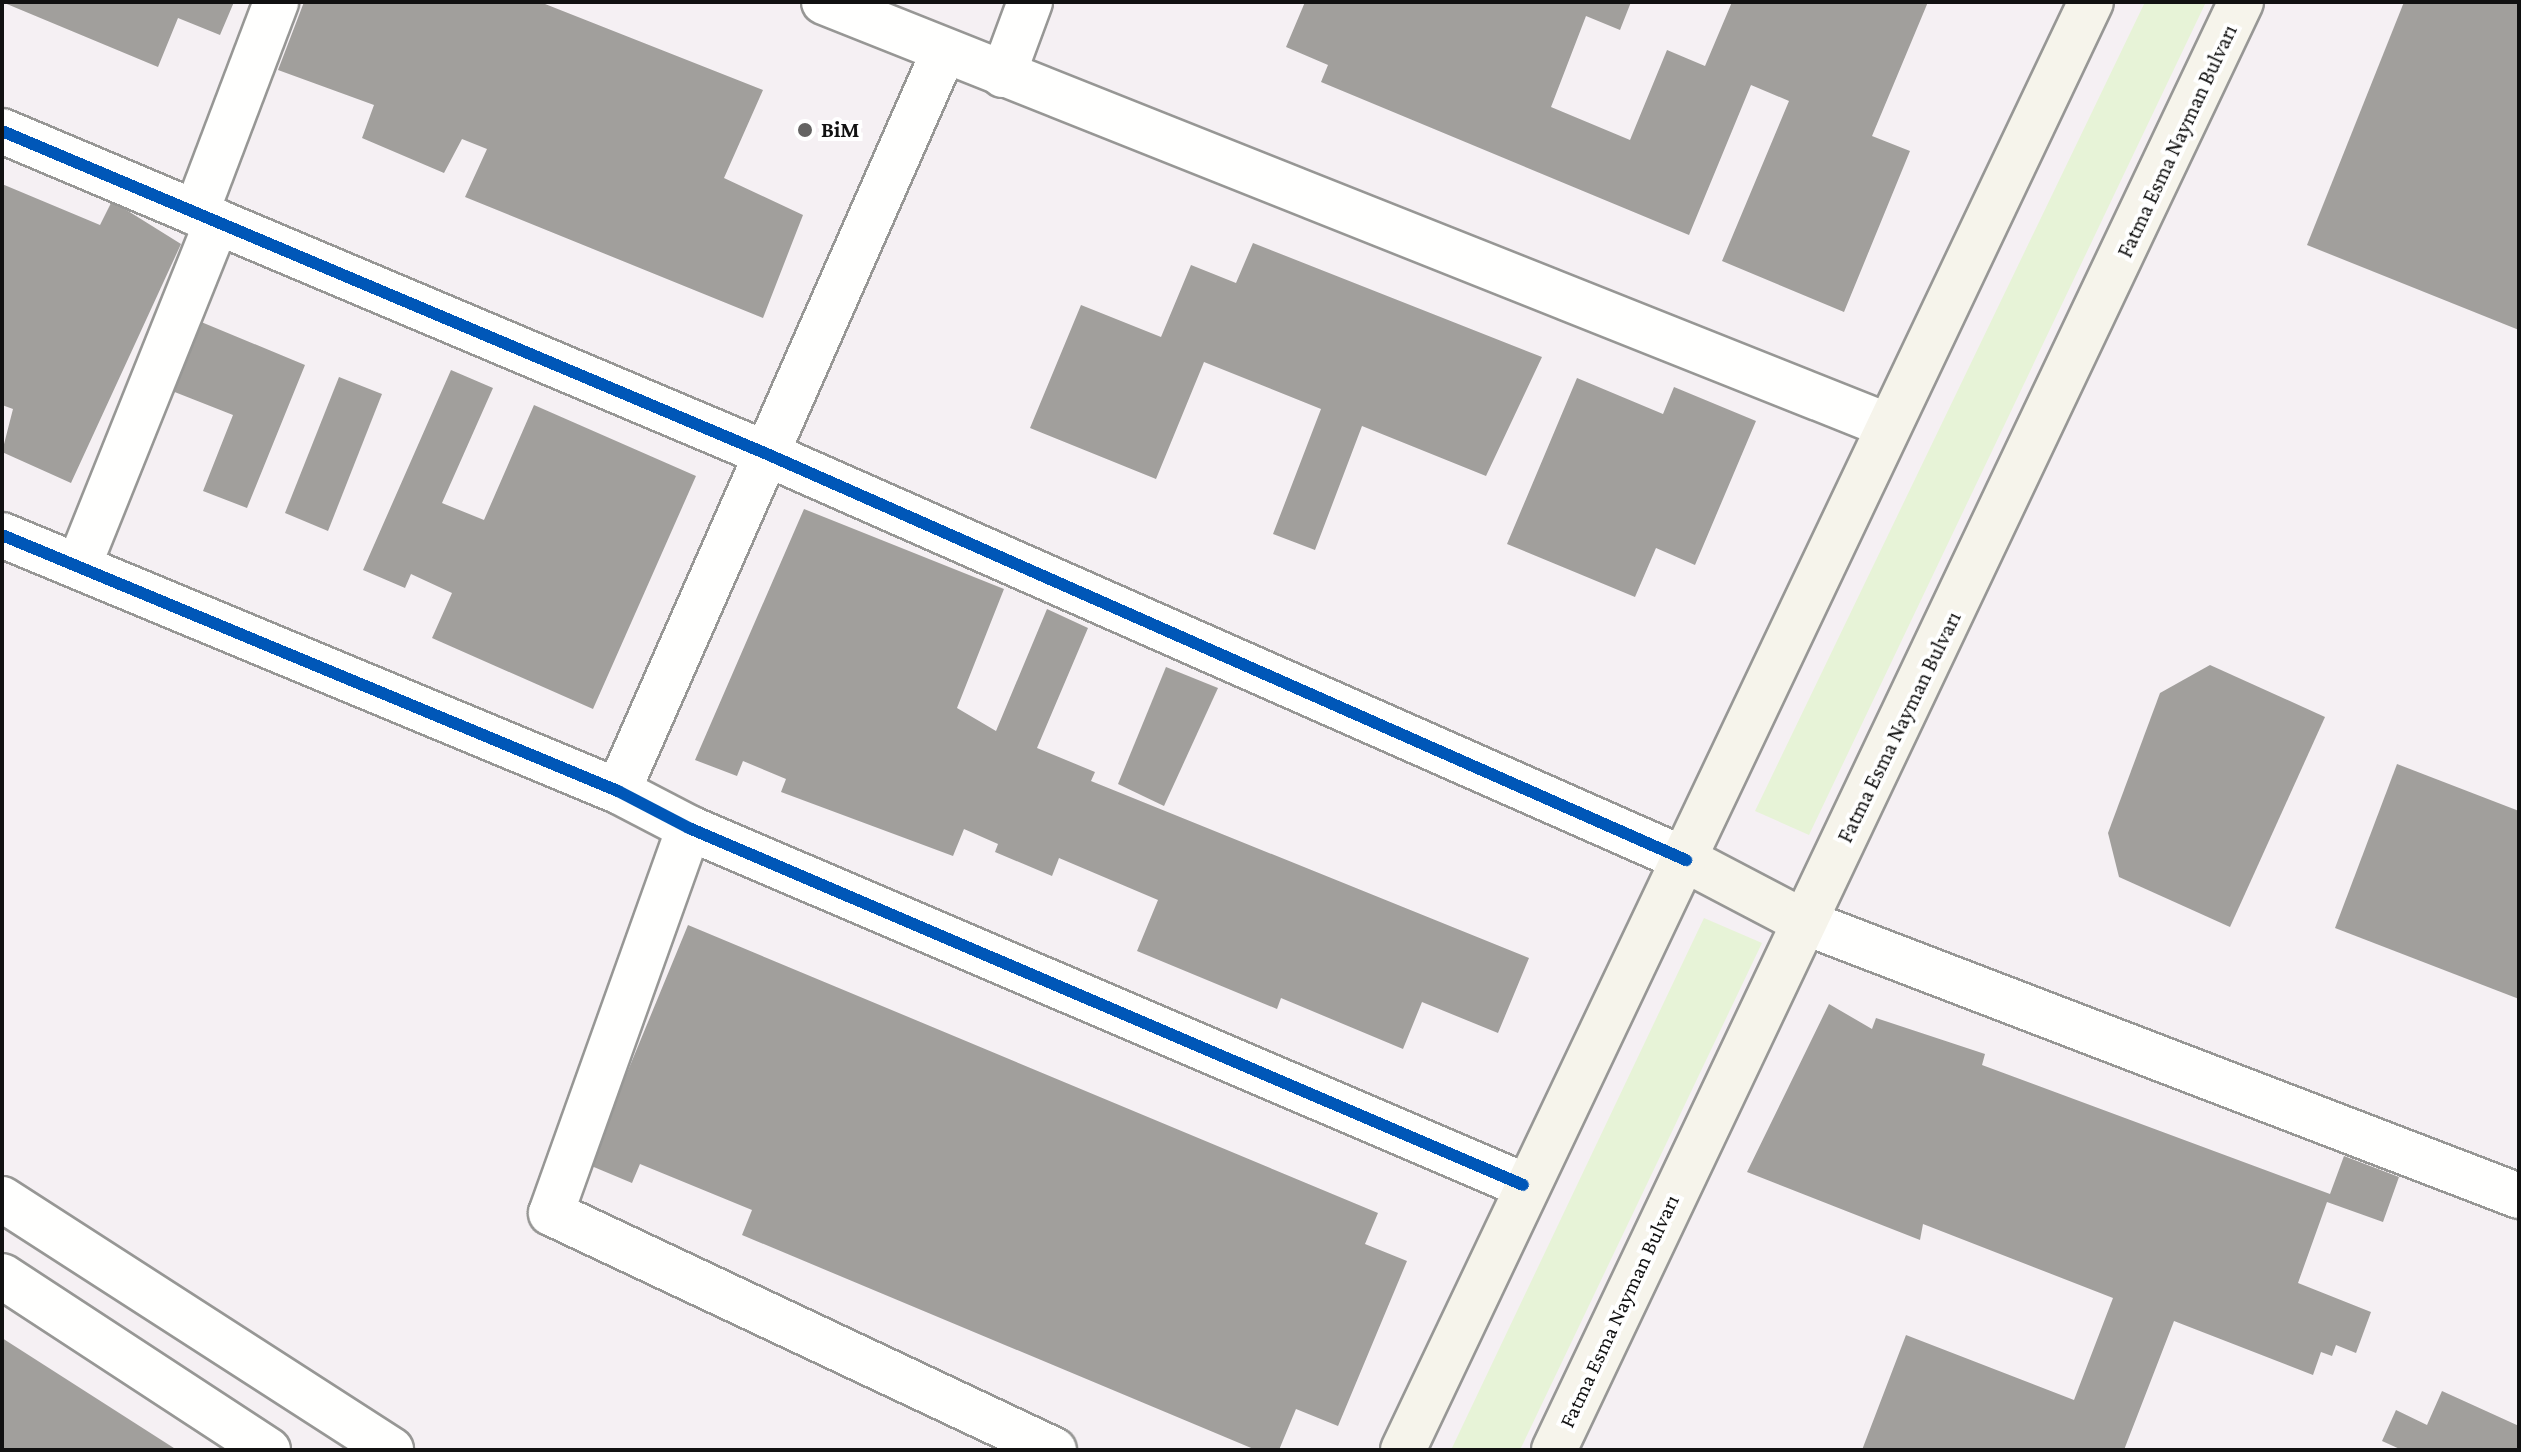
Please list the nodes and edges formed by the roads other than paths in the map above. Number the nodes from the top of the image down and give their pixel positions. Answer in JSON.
{"nodes":[{"id":1,"x":276,"y":2,"type":"edge"},
{"id":2,"x":824,"y":2,"type":"edge"},
{"id":3,"x":1030,"y":2,"type":"edge"},
{"id":4,"x":2091,"y":2,"type":"edge"},
{"id":5,"x":2241,"y":2,"type":"edge"},
{"id":6,"x":944,"y":51,"type":"junction"},
{"id":7,"x":1003,"y":75,"type":"junction"},
{"id":8,"x":2,"y":131,"type":"edge"},
{"id":9,"x":207,"y":218,"type":"junction"},
{"id":10,"x":1886,"y":425,"type":"junction"},
{"id":11,"x":767,"y":454,"type":"junction"},
{"id":12,"x":2,"y":535,"type":"edge"},
{"id":13,"x":79,"y":565,"type":"junction"},
{"id":14,"x":618,"y":791,"type":"junction"},
{"id":15,"x":689,"y":828,"type":"junction"},
{"id":16,"x":1686,"y":860,"type":"junction"},
{"id":17,"x":1804,"y":922,"type":"junction"},
{"id":18,"x":1523,"y":1185,"type":"junction"},
{"id":19,"x":2519,"y":1196,"type":"edge"},
{"id":20,"x":2,"y":1199,"type":"edge"},
{"id":21,"x":2,"y":1276,"type":"edge"},
{"id":22,"x":268,"y":1450,"type":"edge"},
{"id":23,"x":391,"y":1450,"type":"edge"},
{"id":24,"x":1054,"y":1450,"type":"edge"},
{"id":25,"x":1403,"y":1450,"type":"edge"},
{"id":26,"x":1554,"y":1450,"type":"edge"}],
"edges":[{"from":1,"to":9,"type":"street"},
{"from":2,"to":6,"type":"street"},
{"from":3,"to":7,"type":"street"},
{"from":4,"to":10,"type":"main road"},
{"from":5,"to":17,"type":"main road","name":"Fatma Esma Nayman Bulvarı"},
{"from":6,"to":7,"type":"street"},
{"from":6,"to":11,"type":"street"},
{"from":7,"to":10,"type":"street"},
{"from":8,"to":9,"type":"street"},
{"from":9,"to":11,"type":"street"},
{"from":9,"to":13,"type":"street"},
{"from":10,"to":16,"type":"main road"},
{"from":11,"to":14,"type":"street"},
{"from":11,"to":16,"type":"street"},
{"from":12,"to":13,"type":"street"},
{"from":13,"to":14,"type":"street"},
{"from":14,"to":15,"type":"street"},
{"from":15,"to":18,"type":"street"},
{"from":15,"to":24,"type":"street"},
{"from":16,"to":17,"type":"main road"},
{"from":16,"to":18,"type":"main road"},
{"from":17,"to":19,"type":"street"},
{"from":17,"to":26,"type":"main road","name":"Fatma Esma Nayman Bulvarı"},
{"from":18,"to":25,"type":"main road"},
{"from":20,"to":23,"type":"street"},
{"from":21,"to":22,"type":"street"}]}
